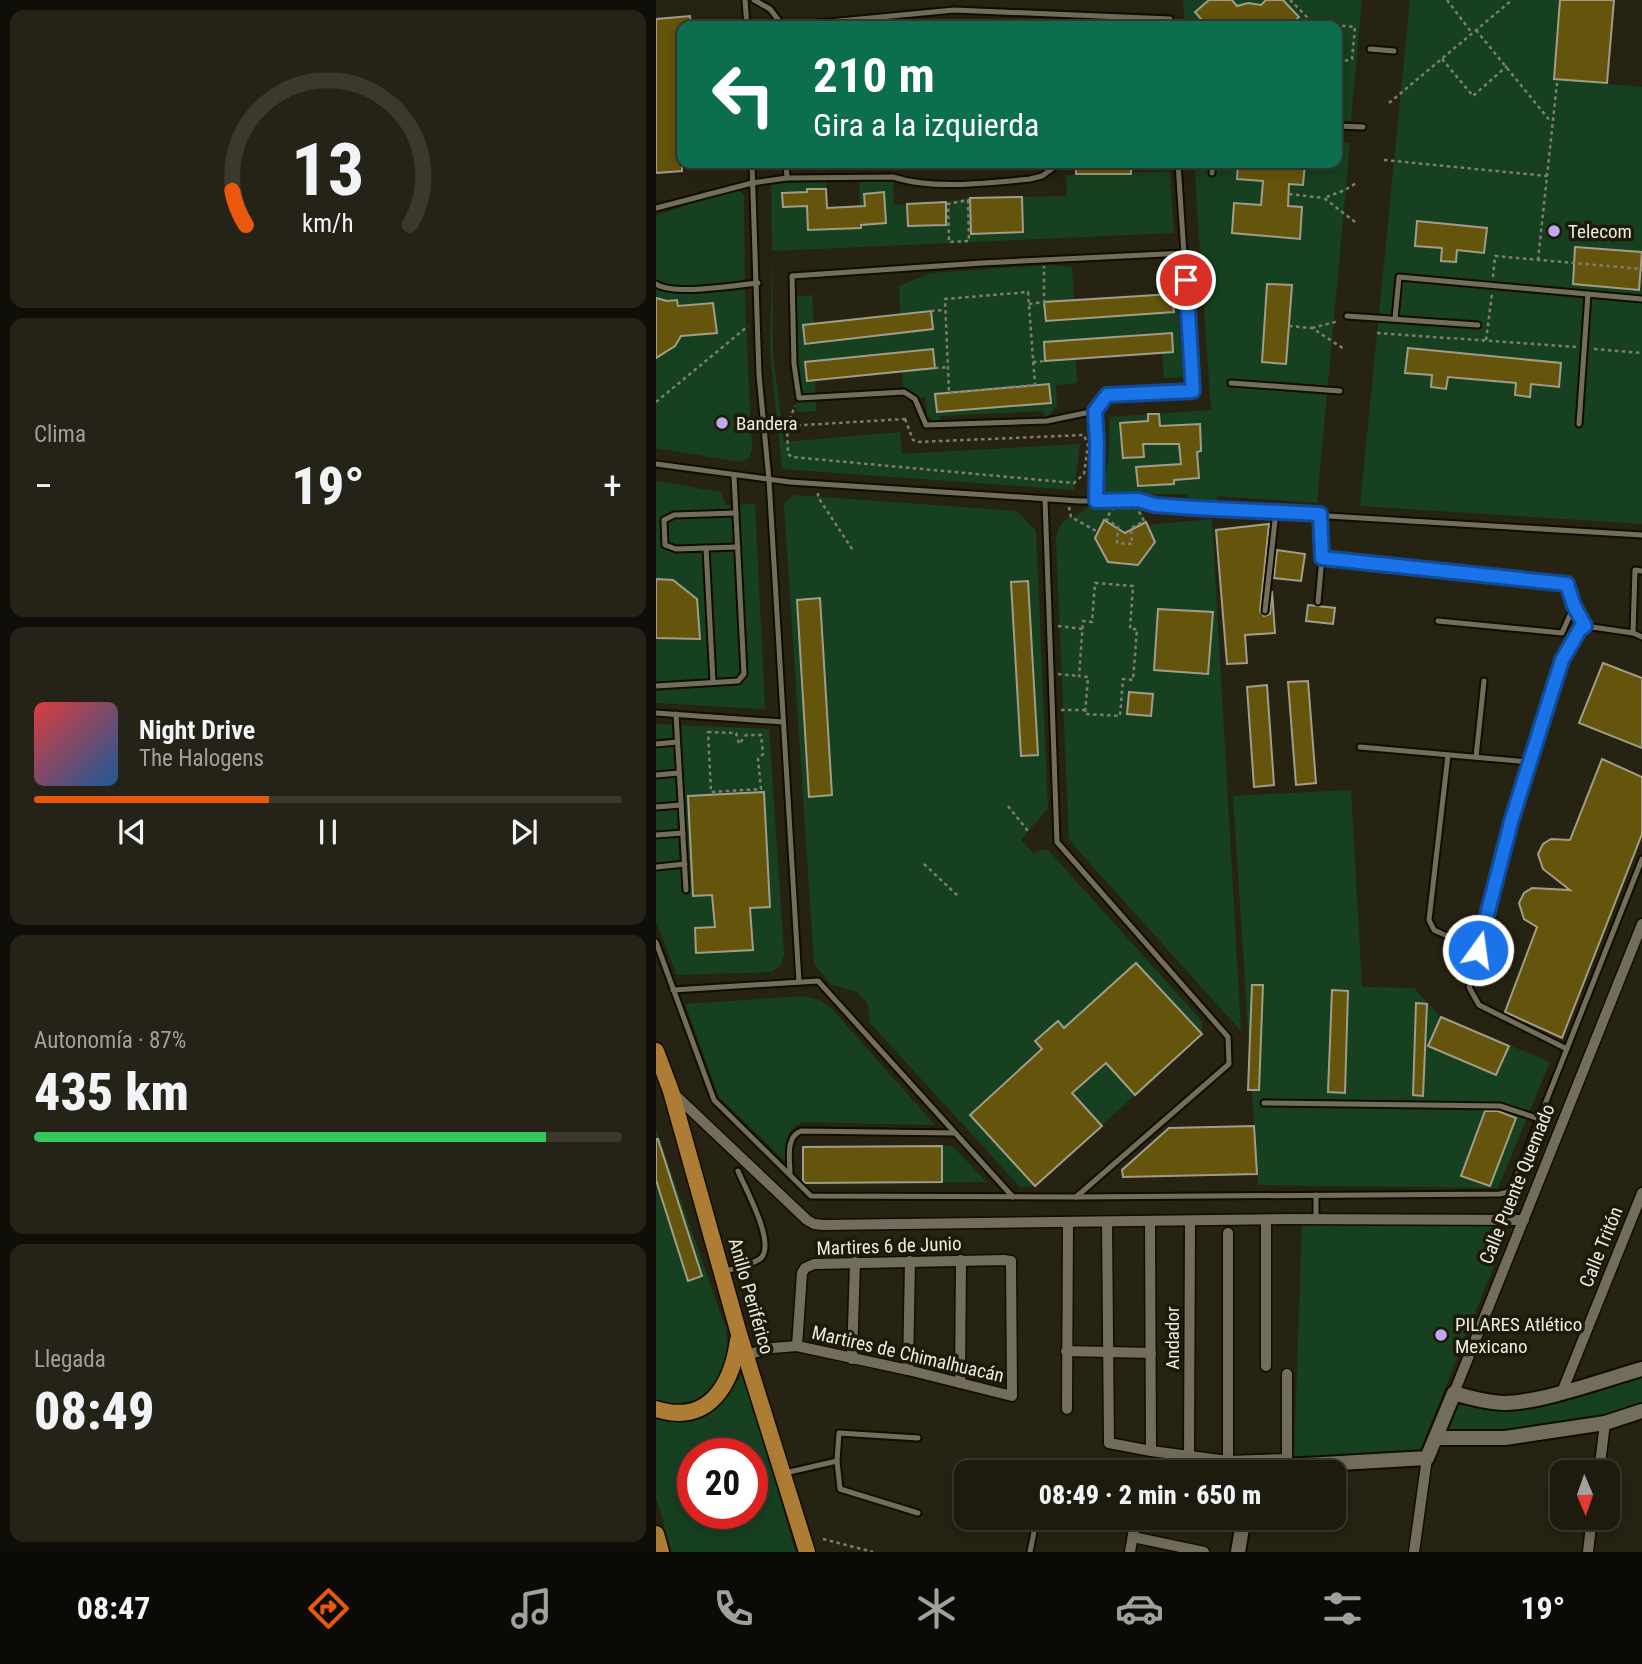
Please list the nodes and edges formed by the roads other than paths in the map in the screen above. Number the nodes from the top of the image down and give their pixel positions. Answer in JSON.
{"nodes":[{"id":1,"x":745,"y":0,"type":"edge"},
{"id":2,"x":754,"y":0,"type":"edge"},
{"id":3,"x":747,"y":21,"type":"edge"},
{"id":4,"x":781,"y":21,"type":"edge"},
{"id":5,"x":838,"y":21,"type":"edge"},
{"id":6,"x":1170,"y":21,"type":"edge"},
{"id":7,"x":1370,"y":49,"type":"dead end"},
{"id":8,"x":1394,"y":51,"type":"dead end"},
{"id":9,"x":1342,"y":126,"type":"edge"},
{"id":10,"x":1363,"y":127,"type":"dead end"},
{"id":11,"x":752,"y":168,"type":"edge"},
{"id":12,"x":786,"y":168,"type":"edge"},
{"id":13,"x":1053,"y":168,"type":"edge"},
{"id":14,"x":1178,"y":168,"type":"edge"},
{"id":15,"x":1212,"y":168,"type":"edge"},
{"id":16,"x":1212,"y":173,"type":"dead end"},
{"id":17,"x":787,"y":178,"type":"junction"},
{"id":18,"x":752,"y":183,"type":"junction"},
{"id":19,"x":656,"y":208,"type":"edge"},
{"id":20,"x":1184,"y":253,"type":"junction"},
{"id":21,"x":758,"y":283,"type":"junction"},
{"id":22,"x":656,"y":284,"type":"edge"},
{"id":23,"x":1588,"y":294,"type":"junction"},
{"id":24,"x":1642,"y":299,"type":"edge"},
{"id":25,"x":1347,"y":317,"type":"road end"},
{"id":26,"x":1396,"y":319,"type":"junction"},
{"id":27,"x":1478,"y":325,"type":"dead end"},
{"id":28,"x":1231,"y":383,"type":"dead end"},
{"id":29,"x":1340,"y":391,"type":"dead end"},
{"id":30,"x":1095,"y":411,"type":"junction"},
{"id":31,"x":1579,"y":424,"type":"dead end"},
{"id":32,"x":656,"y":464,"type":"edge"},
{"id":33,"x":734,"y":476,"type":"junction"},
{"id":34,"x":769,"y":480,"type":"junction"},
{"id":35,"x":1045,"y":499,"type":"junction"},
{"id":36,"x":1096,"y":501,"type":"junction"},
{"id":37,"x":1276,"y":512,"type":"junction"},
{"id":38,"x":736,"y":513,"type":"junction"},
{"id":39,"x":1320,"y":514,"type":"junction"},
{"id":40,"x":1642,"y":535,"type":"edge"},
{"id":41,"x":738,"y":547,"type":"junction"},
{"id":42,"x":706,"y":548,"type":"junction"},
{"id":43,"x":1322,"y":558,"type":"junction"},
{"id":44,"x":1642,"y":571,"type":"edge"},
{"id":45,"x":1318,"y":602,"type":"dead end"},
{"id":46,"x":1574,"y":606,"type":"junction"},
{"id":47,"x":1634,"y":606,"type":"junction"},
{"id":48,"x":1642,"y":607,"type":"edge"},
{"id":49,"x":1265,"y":611,"type":"dead end"},
{"id":50,"x":1438,"y":621,"type":"dead end"},
{"id":51,"x":1585,"y":626,"type":"junction"},
{"id":52,"x":1633,"y":634,"type":"junction"},
{"id":53,"x":1642,"y":637,"type":"edge"},
{"id":54,"x":1484,"y":681,"type":"dead end"},
{"id":55,"x":713,"y":682,"type":"junction"},
{"id":56,"x":656,"y":686,"type":"edge"},
{"id":57,"x":656,"y":713,"type":"edge"},
{"id":58,"x":676,"y":715,"type":"junction"},
{"id":59,"x":783,"y":722,"type":"junction"},
{"id":60,"x":677,"y":742,"type":"junction"},
{"id":61,"x":656,"y":744,"type":"edge"},
{"id":62,"x":1360,"y":747,"type":"dead end"},
{"id":63,"x":1448,"y":755,"type":"junction"},
{"id":64,"x":1476,"y":757,"type":"junction"},
{"id":65,"x":1530,"y":762,"type":"junction"},
{"id":66,"x":679,"y":773,"type":"junction"},
{"id":67,"x":656,"y":775,"type":"edge"},
{"id":68,"x":681,"y":805,"type":"junction"},
{"id":69,"x":656,"y":807,"type":"edge"},
{"id":70,"x":683,"y":833,"type":"junction"},
{"id":71,"x":656,"y":835,"type":"edge"},
{"id":72,"x":1642,"y":859,"type":"edge"},
{"id":73,"x":685,"y":864,"type":"junction"},
{"id":74,"x":657,"y":867,"type":"edge"},
{"id":75,"x":686,"y":890,"type":"dead end"},
{"id":76,"x":1642,"y":924,"type":"edge"},
{"id":77,"x":656,"y":942,"type":"edge"},
{"id":78,"x":1478,"y":950,"type":"junction"},
{"id":79,"x":799,"y":982,"type":"junction"},
{"id":80,"x":674,"y":989,"type":"junction"},
{"id":81,"x":1567,"y":1049,"type":"junction"},
{"id":82,"x":656,"y":1051,"type":"edge"},
{"id":83,"x":671,"y":1091,"type":"junction"},
{"id":84,"x":1264,"y":1103,"type":"dead end"},
{"id":85,"x":1540,"y":1119,"type":"junction"},
{"id":86,"x":955,"y":1133,"type":"junction"},
{"id":87,"x":738,"y":1171,"type":"dead end"},
{"id":88,"x":790,"y":1174,"type":"junction"},
{"id":89,"x":1642,"y":1193,"type":"edge"},
{"id":90,"x":1316,"y":1195,"type":"junction"},
{"id":91,"x":1013,"y":1197,"type":"junction"},
{"id":92,"x":1076,"y":1197,"type":"junction"},
{"id":93,"x":1316,"y":1219,"type":"junction"},
{"id":94,"x":1266,"y":1220,"type":"junction"},
{"id":95,"x":1524,"y":1220,"type":"junction"},
{"id":96,"x":1190,"y":1221,"type":"junction"},
{"id":97,"x":1107,"y":1222,"type":"junction"},
{"id":98,"x":1150,"y":1222,"type":"junction"},
{"id":99,"x":1068,"y":1223,"type":"junction"},
{"id":100,"x":1228,"y":1233,"type":"dead end"},
{"id":101,"x":961,"y":1260,"type":"junction"},
{"id":102,"x":910,"y":1261,"type":"junction"},
{"id":103,"x":1011,"y":1261,"type":"joint"},
{"id":104,"x":855,"y":1262,"type":"junction"},
{"id":105,"x":722,"y":1273,"type":"junction"},
{"id":106,"x":739,"y":1335,"type":"junction"},
{"id":107,"x":797,"y":1346,"type":"junction"},
{"id":108,"x":1066,"y":1351,"type":"junction"},
{"id":109,"x":1108,"y":1352,"type":"junction"},
{"id":110,"x":1151,"y":1353,"type":"junction"},
{"id":111,"x":746,"y":1355,"type":"junction"},
{"id":112,"x":852,"y":1359,"type":"junction"},
{"id":113,"x":1266,"y":1366,"type":"dead end"},
{"id":114,"x":1642,"y":1369,"type":"edge"},
{"id":115,"x":908,"y":1370,"type":"junction"},
{"id":116,"x":1287,"y":1374,"type":"dead end"},
{"id":117,"x":960,"y":1383,"type":"junction"},
{"id":118,"x":1562,"y":1392,"type":"junction"},
{"id":119,"x":1454,"y":1393,"type":"junction"},
{"id":120,"x":656,"y":1409,"type":"edge"},
{"id":121,"x":1067,"y":1409,"type":"dead end"},
{"id":122,"x":1642,"y":1411,"type":"edge"},
{"id":123,"x":1605,"y":1423,"type":"junction"},
{"id":124,"x":918,"y":1438,"type":"dead end"},
{"id":125,"x":1436,"y":1438,"type":"junction"},
{"id":126,"x":1151,"y":1451,"type":"junction"},
{"id":127,"x":1189,"y":1456,"type":"junction"},
{"id":128,"x":1427,"y":1458,"type":"junction"},
{"id":129,"x":1220,"y":1460,"type":"edge"},
{"id":130,"x":1228,"y":1460,"type":"edge"},
{"id":131,"x":1283,"y":1460,"type":"edge"},
{"id":132,"x":1600,"y":1460,"type":"edge"},
{"id":133,"x":837,"y":1461,"type":"junction"},
{"id":134,"x":1346,"y":1462,"type":"edge"},
{"id":135,"x":784,"y":1473,"type":"junction"},
{"id":136,"x":918,"y":1513,"type":"dead end"},
{"id":137,"x":1034,"y":1530,"type":"edge"},
{"id":138,"x":1134,"y":1530,"type":"edge"},
{"id":139,"x":1242,"y":1530,"type":"edge"},
{"id":140,"x":1591,"y":1530,"type":"edge"},
{"id":141,"x":656,"y":1534,"type":"edge"},
{"id":142,"x":1133,"y":1537,"type":"junction"},
{"id":143,"x":661,"y":1552,"type":"edge"},
{"id":144,"x":806,"y":1552,"type":"edge"},
{"id":145,"x":1030,"y":1552,"type":"edge"},
{"id":146,"x":1130,"y":1552,"type":"edge"},
{"id":147,"x":1204,"y":1552,"type":"edge"},
{"id":148,"x":1238,"y":1552,"type":"edge"},
{"id":149,"x":1414,"y":1552,"type":"edge"},
{"id":150,"x":1588,"y":1552,"type":"edge"}],
"edges":[{"from":1,"to":3,"type":"lane"},
{"from":2,"to":4,"type":"lane"},
{"from":5,"to":6,"type":"lane"},
{"from":7,"to":8,"type":"lane"},
{"from":9,"to":10,"type":"lane"},
{"from":11,"to":18,"type":"lane"},
{"from":12,"to":17,"type":"lane"},
{"from":13,"to":17,"type":"lane"},
{"from":14,"to":20,"type":"lane"},
{"from":15,"to":16,"type":"lane"},
{"from":17,"to":18,"type":"lane"},
{"from":18,"to":19,"type":"lane"},
{"from":18,"to":21,"type":"lane"},
{"from":20,"to":30,"type":"lane"},
{"from":20,"to":30,"type":"lane"},
{"from":21,"to":22,"type":"lane"},
{"from":21,"to":34,"type":"lane"},
{"from":23,"to":24,"type":"lane"},
{"from":23,"to":26,"type":"lane"},
{"from":23,"to":31,"type":"lane"},
{"from":25,"to":26,"type":"lane"},
{"from":26,"to":27,"type":"lane"},
{"from":28,"to":29,"type":"lane"},
{"from":30,"to":36,"type":"lane"},
{"from":32,"to":33,"type":"lane"},
{"from":33,"to":34,"type":"lane"},
{"from":33,"to":38,"type":"lane"},
{"from":34,"to":35,"type":"lane"},
{"from":34,"to":59,"type":"lane"},
{"from":35,"to":36,"type":"lane"},
{"from":35,"to":92,"type":"lane"},
{"from":36,"to":37,"type":"lane"},
{"from":37,"to":39,"type":"lane"},
{"from":37,"to":49,"type":"lane"},
{"from":38,"to":41,"type":"lane"},
{"from":38,"to":42,"type":"lane"},
{"from":39,"to":40,"type":"lane"},
{"from":39,"to":43,"type":"lane"},
{"from":41,"to":42,"type":"lane"},
{"from":41,"to":55,"type":"lane"},
{"from":42,"to":55,"type":"lane"},
{"from":43,"to":45,"type":"lane"},
{"from":43,"to":46,"type":"lane"},
{"from":44,"to":47,"type":"lane"},
{"from":46,"to":50,"type":"lane"},
{"from":46,"to":51,"type":"lane"},
{"from":47,"to":48,"type":"lane"},
{"from":47,"to":52,"type":"lane"},
{"from":51,"to":52,"type":"lane"},
{"from":51,"to":65,"type":"lane"},
{"from":52,"to":53,"type":"lane"},
{"from":54,"to":64,"type":"lane"},
{"from":55,"to":56,"type":"lane"},
{"from":57,"to":58,"type":"lane"},
{"from":58,"to":59,"type":"lane"},
{"from":58,"to":60,"type":"lane"},
{"from":59,"to":79,"type":"lane"},
{"from":60,"to":61,"type":"lane"},
{"from":60,"to":66,"type":"lane"},
{"from":62,"to":63,"type":"lane"},
{"from":63,"to":64,"type":"lane"},
{"from":63,"to":78,"type":"lane"},
{"from":64,"to":65,"type":"lane"},
{"from":65,"to":78,"type":"lane"},
{"from":66,"to":67,"type":"lane"},
{"from":66,"to":68,"type":"lane"},
{"from":68,"to":69,"type":"lane"},
{"from":68,"to":70,"type":"lane"},
{"from":70,"to":71,"type":"lane"},
{"from":70,"to":73,"type":"lane"},
{"from":72,"to":81,"type":"lane"},
{"from":73,"to":74,"type":"lane"},
{"from":73,"to":75,"type":"lane"},
{"from":76,"to":95,"type":"street","name":"Calle Puente Quemado"},
{"from":77,"to":80,"type":"lane"},
{"from":78,"to":81,"type":"lane"},
{"from":79,"to":80,"type":"lane"},
{"from":79,"to":86,"type":"lane"},
{"from":80,"to":88,"type":"lane"},
{"from":81,"to":85,"type":"lane"},
{"from":82,"to":83,"type":"main road","name":"Anillo Periférico"},
{"from":83,"to":99,"type":"street"},
{"from":83,"to":105,"type":"main road","name":"Anillo Periférico"},
{"from":84,"to":85,"type":"lane"},
{"from":85,"to":90,"type":"lane"},
{"from":86,"to":88,"type":"lane"},
{"from":86,"to":91,"type":"lane"},
{"from":87,"to":105,"type":"lane"},
{"from":88,"to":91,"type":"lane"},
{"from":89,"to":118,"type":"street","name":"Calle Tritón"},
{"from":90,"to":92,"type":"lane"},
{"from":90,"to":93,"type":"lane"},
{"from":91,"to":92,"type":"lane"},
{"from":93,"to":94,"type":"street"},
{"from":93,"to":95,"type":"street"},
{"from":94,"to":96,"type":"street"},
{"from":94,"to":113,"type":"street"},
{"from":95,"to":119,"type":"street","name":"Calle Puente Quemado"},
{"from":96,"to":98,"type":"street"},
{"from":96,"to":127,"type":"street","name":"Andador"},
{"from":97,"to":98,"type":"street"},
{"from":97,"to":99,"type":"street"},
{"from":97,"to":109,"type":"street"},
{"from":98,"to":110,"type":"street","name":"Andador"},
{"from":99,"to":108,"type":"street"},
{"from":100,"to":130,"type":"street"},
{"from":101,"to":102,"type":"street","name":"Martires 6 de Junio"},
{"from":101,"to":103,"type":"street","name":"Martires 6 de Junio"},
{"from":101,"to":117,"type":"street"},
{"from":102,"to":104,"type":"street","name":"Martires 6 de Junio"},
{"from":102,"to":115,"type":"street"},
{"from":103,"to":117,"type":"street","name":"Martires de Chimalhuacán"},
{"from":104,"to":107,"type":"street","name":"Martires 6 de Junio"},
{"from":104,"to":112,"type":"street"},
{"from":105,"to":106,"type":"main road","name":"Anillo Periférico"},
{"from":106,"to":111,"type":"main road","name":"Anillo Periférico"},
{"from":106,"to":120,"type":"main road"},
{"from":107,"to":111,"type":"street","name":"Martires de Chimalhuacán"},
{"from":107,"to":112,"type":"street","name":"Martires de Chimalhuacán"},
{"from":108,"to":109,"type":"street","name":"Andador"},
{"from":108,"to":121,"type":"street"},
{"from":109,"to":110,"type":"street","name":"Andador"},
{"from":109,"to":126,"type":"street"},
{"from":110,"to":126,"type":"street","name":"Andador"},
{"from":111,"to":135,"type":"main road","name":"Anillo Periférico"},
{"from":112,"to":115,"type":"street","name":"Martires de Chimalhuacán"},
{"from":114,"to":118,"type":"main road"},
{"from":115,"to":117,"type":"street","name":"Martires de Chimalhuacán"},
{"from":116,"to":131,"type":"street"},
{"from":118,"to":119,"type":"main road"},
{"from":119,"to":125,"type":"main road","name":"Calle Puente Quemado"},
{"from":122,"to":123,"type":"main road"},
{"from":123,"to":125,"type":"main road"},
{"from":123,"to":132,"type":"street"},
{"from":124,"to":133,"type":"lane"},
{"from":125,"to":128,"type":"main road","name":"Calle Puente Quemado"},
{"from":126,"to":127,"type":"street"},
{"from":127,"to":129,"type":"street"},
{"from":128,"to":134,"type":"main road"},
{"from":128,"to":149,"type":"street"},
{"from":133,"to":135,"type":"lane"},
{"from":133,"to":136,"type":"lane"},
{"from":135,"to":144,"type":"main road","name":"Anillo Periférico"},
{"from":137,"to":145,"type":"lane"},
{"from":138,"to":142,"type":"street"},
{"from":139,"to":148,"type":"main road"},
{"from":140,"to":150,"type":"street"},
{"from":141,"to":143,"type":"main road"},
{"from":142,"to":146,"type":"street"},
{"from":142,"to":147,"type":"street"}]}
